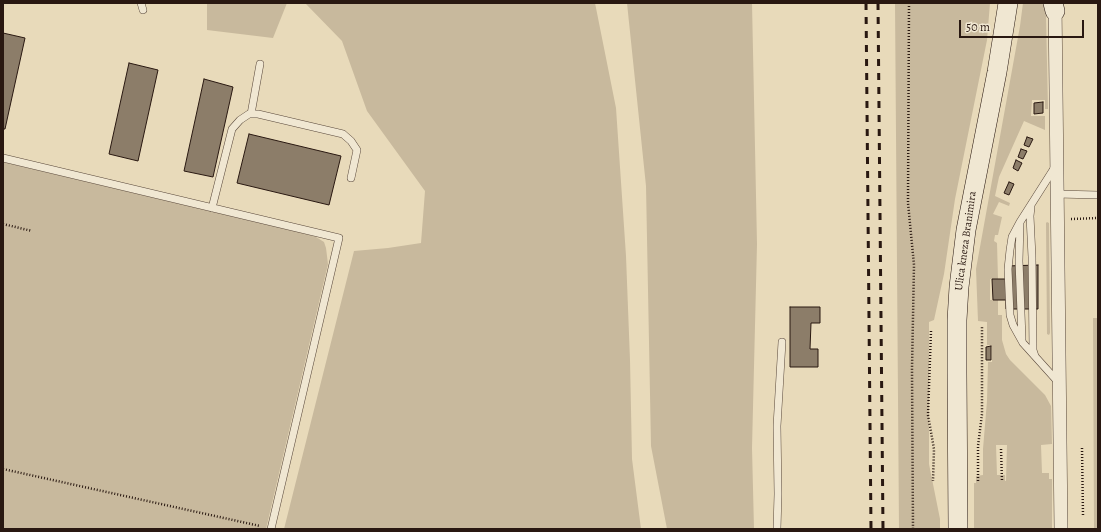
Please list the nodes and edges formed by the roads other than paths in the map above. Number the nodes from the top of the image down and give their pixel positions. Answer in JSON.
{"nodes":[{"id":1,"x":1008,"y":3,"type":"edge"},
{"id":2,"x":1054,"y":6,"type":"edge"},
{"id":3,"x":260,"y":64,"type":"dead end"},
{"id":4,"x":251,"y":114,"type":"junction"},
{"id":5,"x":3,"y":158,"type":"edge"},
{"id":6,"x":1057,"y":164,"type":"junction"},
{"id":7,"x":351,"y":178,"type":"dead end"},
{"id":8,"x":1057,"y":194,"type":"junction"},
{"id":9,"x":1098,"y":195,"type":"edge"},
{"id":10,"x":1032,"y":203,"type":"junction"},
{"id":11,"x":212,"y":208,"type":"junction"},
{"id":12,"x":1020,"y":222,"type":"junction"},
{"id":13,"x":782,"y":342,"type":"dead end"},
{"id":14,"x":1023,"y":343,"type":"junction"},
{"id":15,"x":1035,"y":356,"type":"junction"},
{"id":16,"x":1060,"y":385,"type":"junction"},
{"id":17,"x":271,"y":529,"type":"edge"},
{"id":18,"x":777,"y":529,"type":"edge"},
{"id":19,"x":958,"y":529,"type":"edge"},
{"id":20,"x":1061,"y":529,"type":"edge"}],
"edges":[{"from":1,"to":19,"type":"main road","name":"Ulica kneza Branimira"},
{"from":2,"to":6,"type":"street"},
{"from":3,"to":4,"type":"lane"},
{"from":4,"to":7,"type":"lane"},
{"from":4,"to":11,"type":"lane"},
{"from":5,"to":11,"type":"lane"},
{"from":6,"to":8,"type":"street"},
{"from":6,"to":10,"type":"lane"},
{"from":8,"to":9,"type":"lane"},
{"from":8,"to":16,"type":"street"},
{"from":10,"to":12,"type":"lane"},
{"from":10,"to":15,"type":"lane"},
{"from":11,"to":17,"type":"lane"},
{"from":12,"to":14,"type":"lane"},
{"from":12,"to":14,"type":"lane"},
{"from":13,"to":18,"type":"lane"},
{"from":14,"to":15,"type":"lane"},
{"from":15,"to":16,"type":"lane"},
{"from":16,"to":20,"type":"street"}]}
